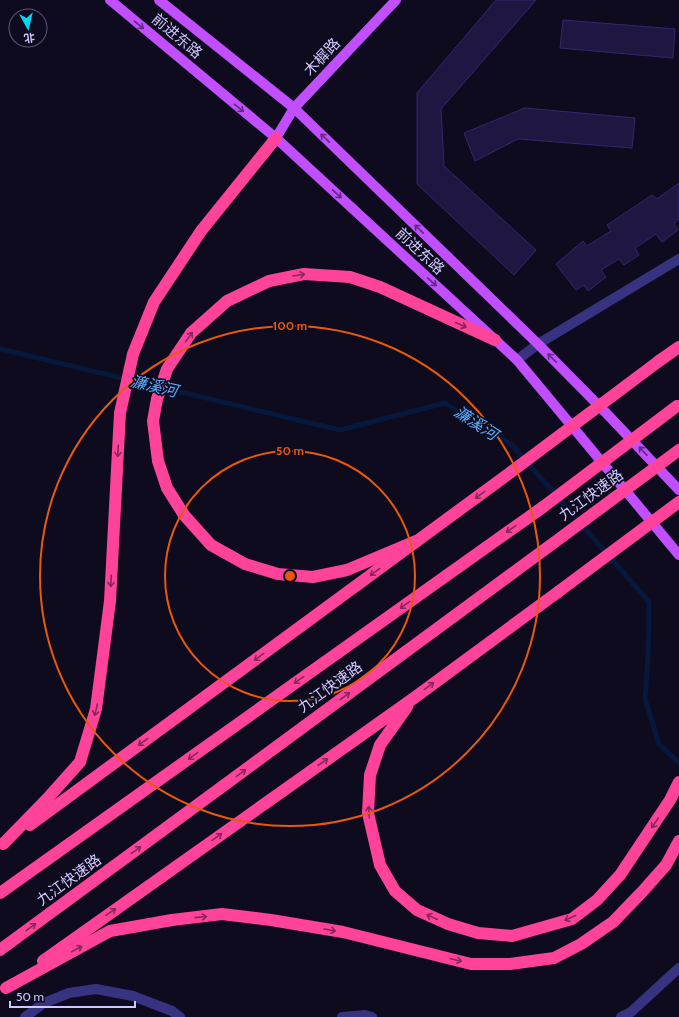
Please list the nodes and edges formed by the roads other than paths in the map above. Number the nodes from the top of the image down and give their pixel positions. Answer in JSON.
{"nodes":[{"id":1,"x":110,"y":0,"type":"edge"},
{"id":2,"x":158,"y":0,"type":"edge"},
{"id":3,"x":396,"y":0,"type":"edge"},
{"id":4,"x":294,"y":108,"type":"junction"},
{"id":5,"x":276,"y":138,"type":"junction"},
{"id":6,"x":679,"y":258,"type":"edge"},
{"id":7,"x":495,"y":340,"type":"junction"},
{"id":8,"x":538,"y":344,"type":"junction"},
{"id":9,"x":679,"y":347,"type":"edge"},
{"id":10,"x":517,"y":360,"type":"junction"},
{"id":11,"x":678,"y":405,"type":"edge"},
{"id":12,"x":679,"y":450,"type":"edge"},
{"id":13,"x":679,"y":490,"type":"edge"},
{"id":14,"x":679,"y":502,"type":"edge"},
{"id":15,"x":416,"y":541,"type":"junction"},
{"id":16,"x":679,"y":555,"type":"edge"},
{"id":17,"x":414,"y":698,"type":"junction"},
{"id":18,"x":677,"y":786,"type":"edge"},
{"id":19,"x":679,"y":841,"type":"edge"},
{"id":20,"x":2,"y":846,"type":"edge"},
{"id":21,"x":679,"y":852,"type":"edge"},
{"id":22,"x":666,"y":865,"type":"junction"},
{"id":23,"x":0,"y":894,"type":"edge"},
{"id":24,"x":0,"y":950,"type":"edge"},
{"id":25,"x":679,"y":968,"type":"edge"},
{"id":26,"x":3,"y":990,"type":"edge"},
{"id":27,"x":26,"y":1017,"type":"edge"},
{"id":28,"x":180,"y":1017,"type":"edge"},
{"id":29,"x":342,"y":1017,"type":"edge"},
{"id":30,"x":372,"y":1017,"type":"edge"},
{"id":31,"x":621,"y":1017,"type":"edge"}],
"edges":[{"from":1,"to":5,"type":"main road","name":"前进东路","one_way":true},
{"from":2,"to":4,"type":"main road","name":"前进东路"},
{"from":3,"to":4,"type":"main road","name":"木樨路"},
{"from":4,"to":5,"type":"main road","name":"木樨路"},
{"from":8,"to":4,"type":"main road","name":"前进东路","one_way":true},
{"from":5,"to":7,"type":"main road","name":"前进东路","one_way":true},
{"from":5,"to":20,"type":"highway","one_way":true},
{"from":6,"to":8,"type":"street"},
{"from":7,"to":10,"type":"main road","name":"前进东路"},
{"from":15,"to":7,"type":"highway","one_way":true},
{"from":8,"to":10,"type":"street"},
{"from":13,"to":8,"type":"main road","name":"前进东路","one_way":true},
{"from":9,"to":15,"type":"highway","one_way":true,"bridge":true},
{"from":10,"to":16,"type":"main road","name":"前进东路"},
{"from":11,"to":23,"type":"highway","name":"九江快速路","one_way":true,"bridge":true},
{"from":24,"to":12,"type":"highway","name":"九江快速路","one_way":true,"bridge":true},
{"from":17,"to":14,"type":"highway","one_way":true,"bridge":true},
{"from":15,"to":20,"type":"highway","one_way":true},
{"from":18,"to":17,"type":"highway","one_way":true},
{"from":26,"to":17,"type":"highway","one_way":true},
{"from":19,"to":22,"type":"highway"},
{"from":21,"to":22,"type":"highway"},
{"from":26,"to":22,"type":"highway","one_way":true},
{"from":25,"to":31,"type":"street"},
{"from":27,"to":28,"type":"street"},
{"from":29,"to":30,"type":"street"}]}
